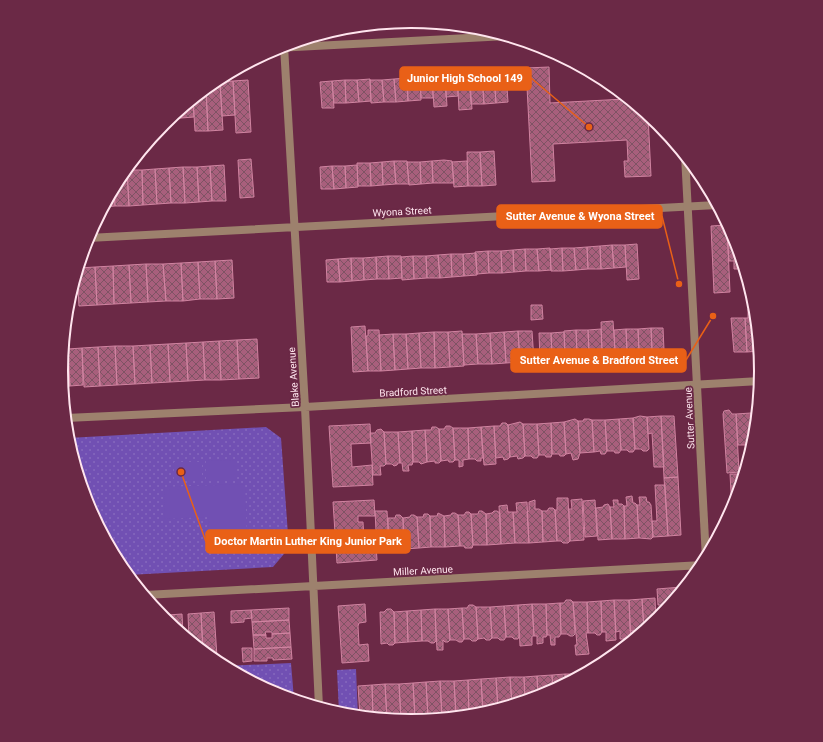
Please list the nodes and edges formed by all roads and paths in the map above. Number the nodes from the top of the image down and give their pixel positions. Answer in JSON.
{"nodes":[{"id":1,"x":487,"y":37,"type":"edge"},
{"id":2,"x":301,"y":46,"type":"edge"},
{"id":3,"x":281,"y":53,"type":"edge"},
{"id":4,"x":685,"y":164,"type":"edge"},
{"id":5,"x":711,"y":204,"type":"edge"},
{"id":6,"x":688,"y":206,"type":"junction"},
{"id":7,"x":294,"y":227,"type":"junction"},
{"id":8,"x":96,"y":238,"type":"edge"},
{"id":9,"x":754,"y":381,"type":"edge"},
{"id":10,"x":697,"y":385,"type":"junction"},
{"id":11,"x":305,"y":407,"type":"junction"},
{"id":12,"x":71,"y":418,"type":"edge"},
{"id":13,"x":705,"y":549,"type":"edge"},
{"id":14,"x":694,"y":565,"type":"edge"},
{"id":15,"x":313,"y":587,"type":"junction"},
{"id":16,"x":152,"y":595,"type":"edge"},
{"id":17,"x":319,"y":701,"type":"edge"}],
"edges":[{"from":1,"to":2,"type":"street"},
{"from":3,"to":7,"type":"street","name":"Blake Avenue"},
{"from":4,"to":6,"type":"street","name":"Sutter Avenue"},
{"from":5,"to":6,"type":"street","name":"Wyona Street"},
{"from":6,"to":7,"type":"street","name":"Wyona Street"},
{"from":6,"to":10,"type":"street","name":"Sutter Avenue"},
{"from":7,"to":8,"type":"street","name":"Wyona Street"},
{"from":7,"to":11,"type":"street","name":"Blake Avenue"},
{"from":9,"to":10,"type":"street","name":"Bradford Street"},
{"from":10,"to":11,"type":"street","name":"Bradford Street"},
{"from":10,"to":13,"type":"street","name":"Sutter Avenue"},
{"from":11,"to":12,"type":"street","name":"Bradford Street"},
{"from":11,"to":15,"type":"street","name":"Blake Avenue"},
{"from":14,"to":15,"type":"street","name":"Miller Avenue"},
{"from":15,"to":16,"type":"street","name":"Miller Avenue"},
{"from":15,"to":17,"type":"street","name":"Blake Avenue"}]}
